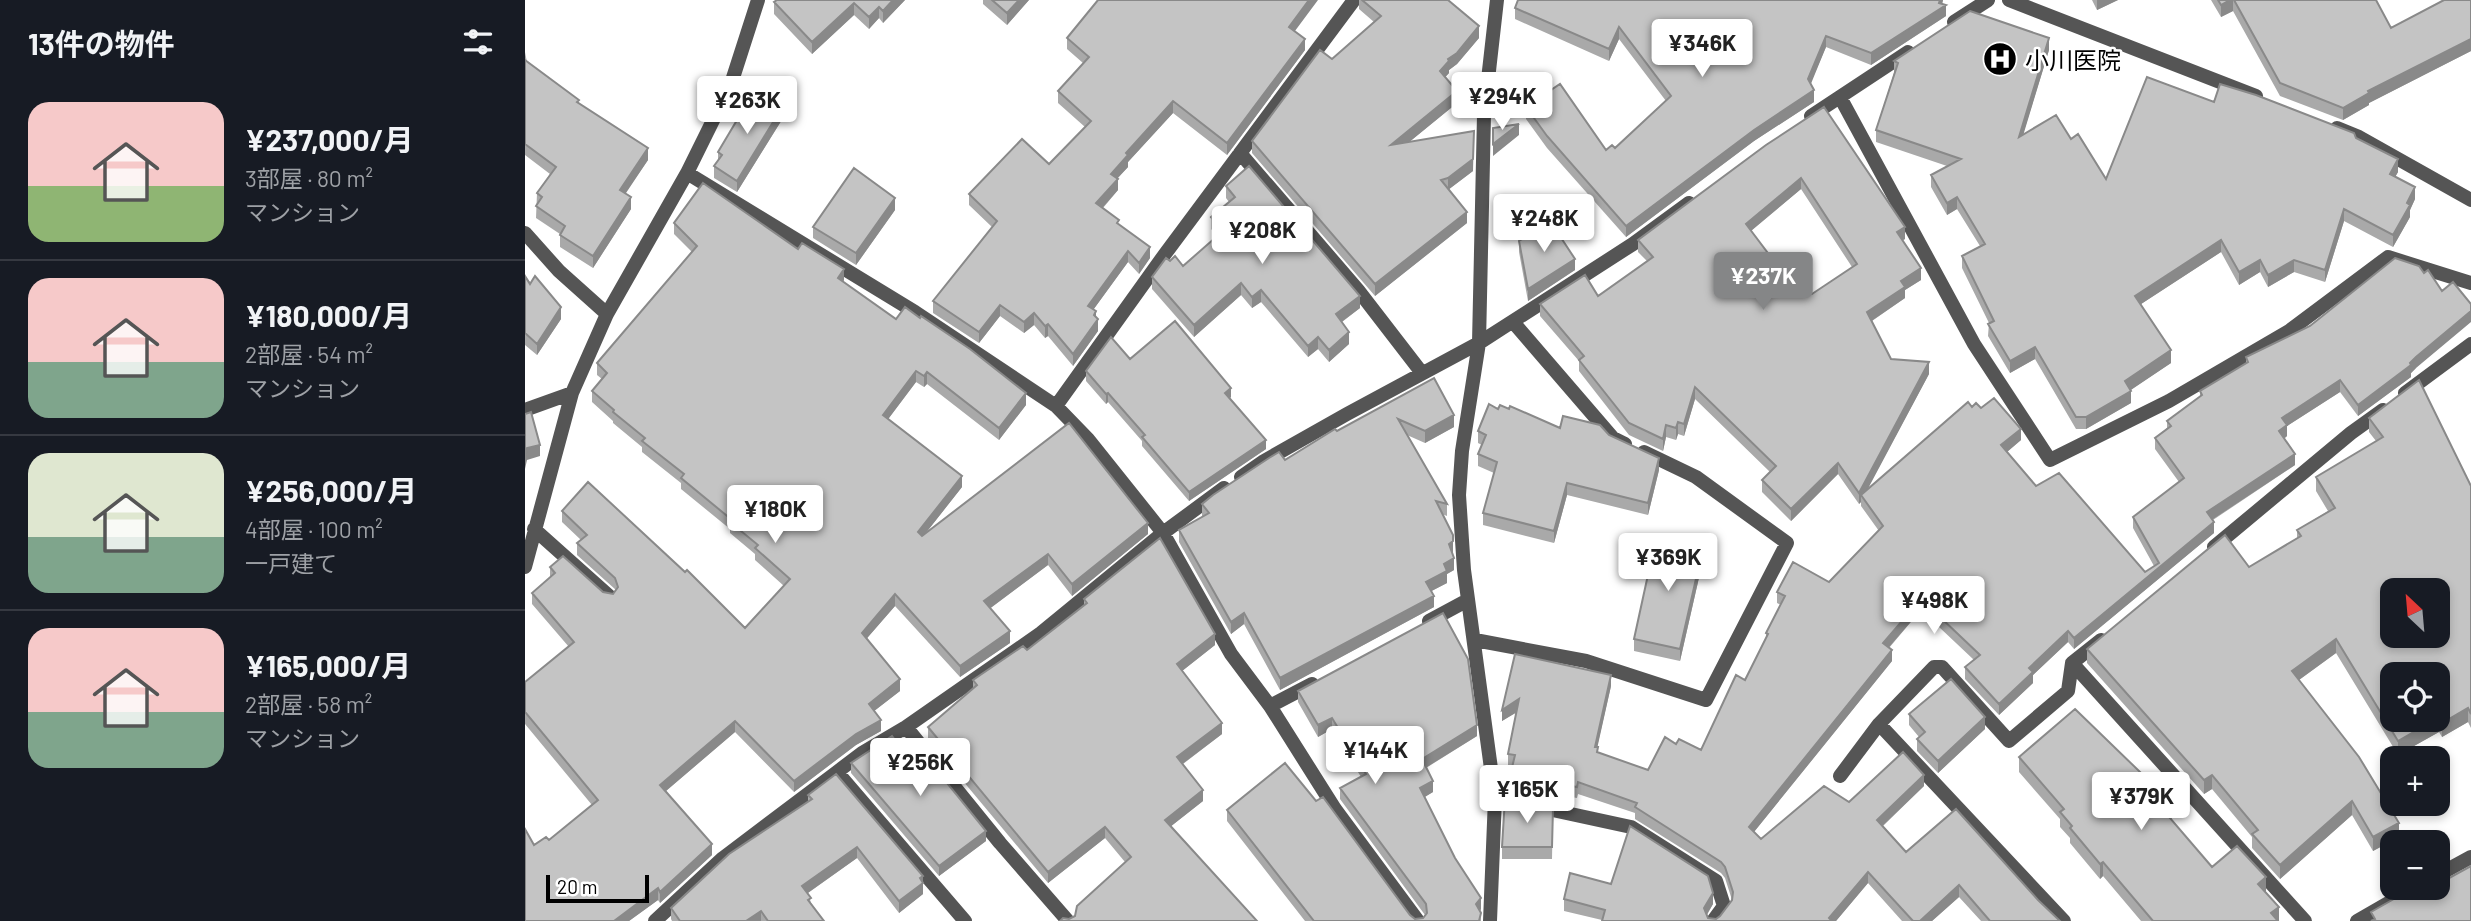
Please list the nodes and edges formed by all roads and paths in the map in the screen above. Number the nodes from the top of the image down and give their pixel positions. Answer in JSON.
{"nodes":[{"id":1,"x":758,"y":0,"type":"edge"},
{"id":2,"x":1354,"y":0,"type":"edge"},
{"id":3,"x":1497,"y":0,"type":"edge"},
{"id":4,"x":1988,"y":0,"type":"edge"},
{"id":5,"x":2009,"y":0,"type":"edge"},
{"id":6,"x":1946,"y":27,"type":"edge"},
{"id":7,"x":1925,"y":41,"type":"edge"},
{"id":8,"x":1840,"y":97,"type":"junction"},
{"id":9,"x":2270,"y":102,"type":"edge"},
{"id":10,"x":2321,"y":122,"type":"edge"},
{"id":11,"x":1794,"y":127,"type":"edge"},
{"id":12,"x":1240,"y":153,"type":"junction"},
{"id":13,"x":687,"y":173,"type":"junction"},
{"id":14,"x":1704,"y":192,"type":"edge"},
{"id":15,"x":2471,"y":200,"type":"edge"},
{"id":16,"x":525,"y":233,"type":"edge"},
{"id":17,"x":2471,"y":282,"type":"edge"},
{"id":18,"x":607,"y":314,"type":"junction"},
{"id":19,"x":1514,"y":322,"type":"junction"},
{"id":20,"x":1479,"y":343,"type":"junction"},
{"id":21,"x":2471,"y":344,"type":"edge"},
{"id":22,"x":1422,"y":373,"type":"junction"},
{"id":23,"x":572,"y":393,"type":"junction"},
{"id":24,"x":1056,"y":406,"type":"junction"},
{"id":25,"x":525,"y":410,"type":"edge"},
{"id":26,"x":534,"y":529,"type":"junction"},
{"id":27,"x":1163,"y":533,"type":"junction"},
{"id":28,"x":2205,"y":555,"type":"edge"},
{"id":29,"x":525,"y":567,"type":"edge"},
{"id":30,"x":609,"y":596,"type":"edge"},
{"id":31,"x":1468,"y":600,"type":"junction"},
{"id":32,"x":1421,"y":625,"type":"edge"},
{"id":33,"x":2113,"y":630,"type":"edge"},
{"id":34,"x":1475,"y":640,"type":"junction"},
{"id":35,"x":2072,"y":663,"type":"junction"},
{"id":36,"x":1328,"y":675,"type":"edge"},
{"id":37,"x":1270,"y":706,"type":"junction"},
{"id":38,"x":1879,"y":724,"type":"junction"},
{"id":39,"x":906,"y":727,"type":"junction"},
{"id":40,"x":837,"y":772,"type":"junction"},
{"id":41,"x":1840,"y":776,"type":"dead end"},
{"id":42,"x":1508,"y":800,"type":"junction"},
{"id":43,"x":2471,"y":857,"type":"edge"},
{"id":44,"x":2450,"y":868,"type":"edge"},
{"id":45,"x":2393,"y":900,"type":"edge"},
{"id":46,"x":655,"y":921,"type":"edge"},
{"id":47,"x":965,"y":921,"type":"edge"},
{"id":48,"x":1068,"y":921,"type":"edge"},
{"id":49,"x":1418,"y":921,"type":"edge"},
{"id":50,"x":1490,"y":921,"type":"edge"},
{"id":51,"x":1713,"y":921,"type":"edge"},
{"id":52,"x":2064,"y":921,"type":"edge"},
{"id":53,"x":2305,"y":921,"type":"edge"},
{"id":54,"x":2357,"y":921,"type":"edge"}],
"edges":[{"from":1,"to":13,"type":"street"},
{"from":2,"to":12,"type":"street"},
{"from":3,"to":20,"type":"street"},
{"from":4,"to":6,"type":"street"},
{"from":5,"to":9,"type":"street"},
{"from":7,"to":8,"type":"street"},
{"from":8,"to":11,"type":"street"},
{"from":8,"to":17,"type":"street"},
{"from":10,"to":15,"type":"street"},
{"from":12,"to":22,"type":"street"},
{"from":12,"to":24,"type":"street"},
{"from":13,"to":18,"type":"street"},
{"from":13,"to":24,"type":"street"},
{"from":14,"to":19,"type":"street"},
{"from":16,"to":18,"type":"street"},
{"from":18,"to":23,"type":"street"},
{"from":19,"to":20,"type":"street"},
{"from":19,"to":34,"type":"street"},
{"from":20,"to":22,"type":"street"},
{"from":20,"to":31,"type":"street"},
{"from":21,"to":28,"type":"street"},
{"from":22,"to":27,"type":"street"},
{"from":23,"to":25,"type":"street"},
{"from":23,"to":26,"type":"street"},
{"from":24,"to":27,"type":"street"},
{"from":26,"to":29,"type":"street"},
{"from":26,"to":30,"type":"street"},
{"from":27,"to":37,"type":"street"},
{"from":27,"to":39,"type":"street"},
{"from":31,"to":32,"type":"street"},
{"from":31,"to":34,"type":"street"},
{"from":33,"to":35,"type":"street"},
{"from":34,"to":42,"type":"street"},
{"from":35,"to":38,"type":"street"},
{"from":35,"to":53,"type":"street"},
{"from":36,"to":37,"type":"street"},
{"from":37,"to":49,"type":"street"},
{"from":38,"to":41,"type":"street"},
{"from":38,"to":52,"type":"street"},
{"from":39,"to":40,"type":"street"},
{"from":39,"to":48,"type":"street"},
{"from":40,"to":46,"type":"street"},
{"from":40,"to":47,"type":"street"},
{"from":42,"to":50,"type":"street"},
{"from":42,"to":51,"type":"street"},
{"from":43,"to":44,"type":"street"},
{"from":45,"to":54,"type":"street"}]}
